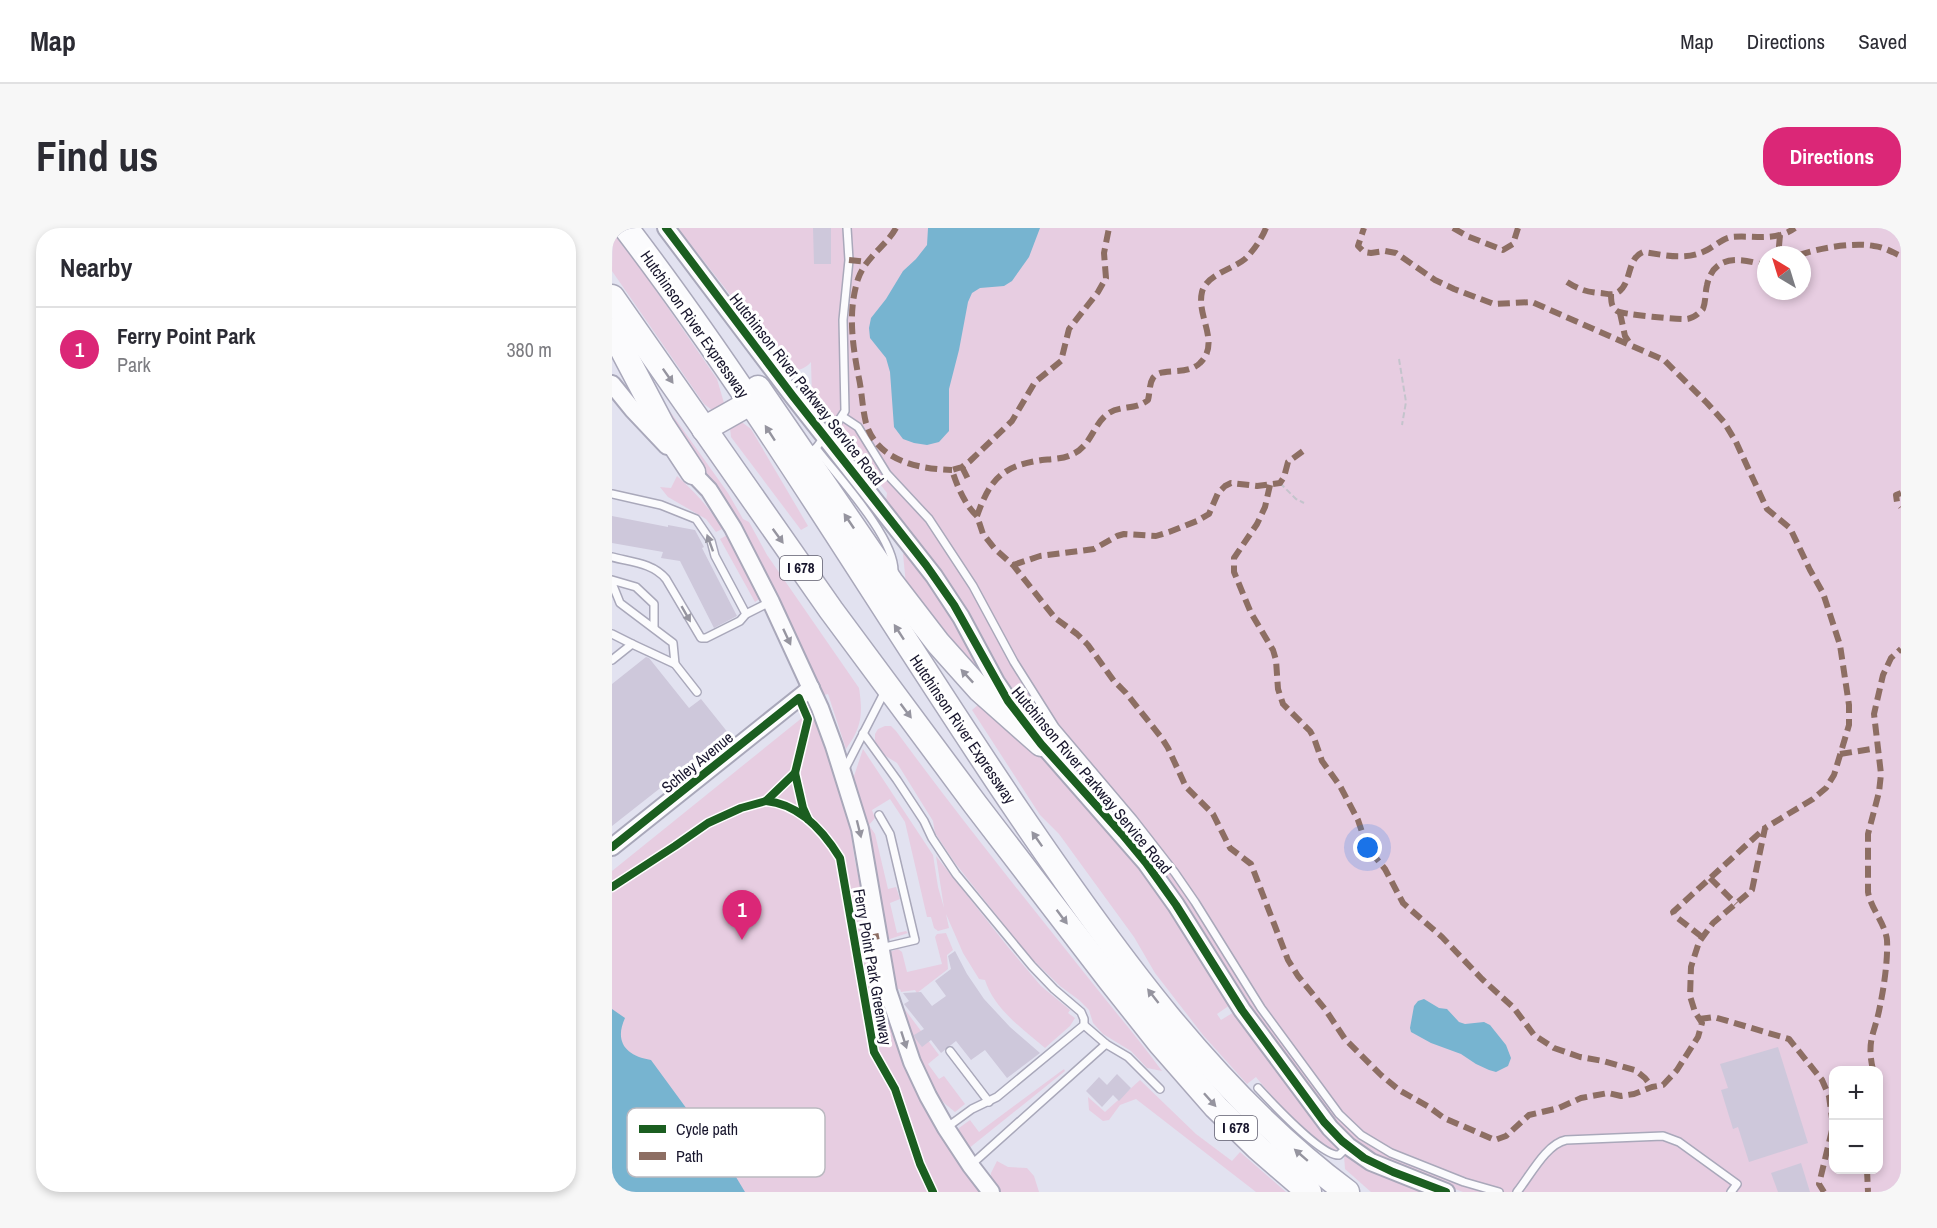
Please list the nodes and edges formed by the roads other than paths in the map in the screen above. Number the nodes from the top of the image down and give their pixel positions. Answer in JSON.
{"nodes":[{"id":1,"x":626,"y":228,"type":"edge"},
{"id":2,"x":666,"y":228,"type":"edge"},
{"id":3,"x":847,"y":228,"type":"edge"},
{"id":4,"x":612,"y":297,"type":"edge"},
{"id":5,"x":612,"y":330,"type":"edge"},
{"id":6,"x":708,"y":342,"type":"junction"},
{"id":7,"x":615,"y":394,"type":"edge"},
{"id":8,"x":750,"y":403,"type":"junction"},
{"id":9,"x":843,"y":417,"type":"junction"},
{"id":10,"x":704,"y":429,"type":"junction"},
{"id":11,"x":809,"y":451,"type":"junction"},
{"id":12,"x":693,"y":472,"type":"junction"},
{"id":13,"x":612,"y":494,"type":"edge"},
{"id":14,"x":612,"y":557,"type":"edge"},
{"id":15,"x":612,"y":581,"type":"edge"},
{"id":16,"x":885,"y":590,"type":"junction"},
{"id":17,"x":771,"y":602,"type":"junction"},
{"id":18,"x":746,"y":614,"type":"junction"},
{"id":19,"x":654,"y":627,"type":"junction"},
{"id":20,"x":612,"y":634,"type":"edge"},
{"id":21,"x":632,"y":644,"type":"junction"},
{"id":22,"x":612,"y":660,"type":"edge"},
{"id":23,"x":675,"y":664,"type":"junction"},
{"id":24,"x":888,"y":686,"type":"junction"},
{"id":25,"x":811,"y":688,"type":"junction"},
{"id":26,"x":697,"y":692,"type":"dead end"},
{"id":27,"x":863,"y":733,"type":"junction"},
{"id":28,"x":1041,"y":744,"type":"junction"},
{"id":29,"x":843,"y":773,"type":"junction"},
{"id":30,"x":879,"y":816,"type":"dead end"},
{"id":31,"x":612,"y":847,"type":"edge"},
{"id":32,"x":881,"y":948,"type":"junction"},
{"id":33,"x":1084,"y":1025,"type":"junction"},
{"id":34,"x":1106,"y":1044,"type":"junction"},
{"id":35,"x":950,"y":1051,"type":"dead end"},
{"id":36,"x":1258,"y":1088,"type":"dead end"},
{"id":37,"x":1160,"y":1089,"type":"dead end"},
{"id":38,"x":989,"y":1102,"type":"junction"},
{"id":39,"x":946,"y":1128,"type":"junction"},
{"id":40,"x":1348,"y":1146,"type":"junction"},
{"id":41,"x":971,"y":1166,"type":"junction"},
{"id":42,"x":991,"y":1192,"type":"edge"},
{"id":43,"x":1309,"y":1192,"type":"edge"},
{"id":44,"x":1347,"y":1192,"type":"edge"},
{"id":45,"x":1446,"y":1192,"type":"edge"},
{"id":46,"x":1500,"y":1192,"type":"edge"},
{"id":47,"x":1516,"y":1192,"type":"edge"},
{"id":48,"x":1731,"y":1192,"type":"edge"}],
"edges":[{"from":1,"to":6,"type":"highway","name":"Hutchinson River Expressway"},
{"from":2,"to":11,"type":"street","name":"Hutchinson River Parkway Service Road"},
{"from":3,"to":9,"type":"lane"},
{"from":4,"to":10,"type":"highway","name":"Hutchinson River Expressway","number":"I 678","one_way":true},
{"from":5,"to":12,"type":"highway"},
{"from":6,"to":8,"type":"highway","name":"Hutchinson River Expressway"},
{"from":6,"to":11,"type":"highway"},
{"from":7,"to":12,"type":"street"},
{"from":8,"to":10,"type":"highway"},
{"from":11,"to":8,"type":"highway","name":"Hutchinson River Expressway","one_way":true},
{"from":9,"to":11,"type":"lane"},
{"from":9,"to":46,"type":"lane"},
{"from":10,"to":24,"type":"highway","name":"Hutchinson River Expressway","number":"I 678","one_way":true},
{"from":11,"to":16,"type":"highway"},
{"from":11,"to":28,"type":"street","name":"Hutchinson River Parkway Service Road"},
{"from":12,"to":17,"type":"street"},
{"from":18,"to":13,"type":"lane","one_way":true},
{"from":14,"to":18,"type":"lane","one_way":true},
{"from":15,"to":19,"type":"lane"},
{"from":15,"to":19,"type":"lane"},
{"from":28,"to":16,"type":"highway","one_way":true},
{"from":44,"to":16,"type":"highway","name":"Hutchinson River Expressway","number":"I 678","one_way":true},
{"from":17,"to":18,"type":"lane"},
{"from":17,"to":25,"type":"street","one_way":true},
{"from":19,"to":23,"type":"lane"},
{"from":20,"to":21,"type":"lane"},
{"from":21,"to":22,"type":"lane"},
{"from":21,"to":23,"type":"lane"},
{"from":23,"to":26,"type":"lane"},
{"from":24,"to":27,"type":"lane"},
{"from":24,"to":43,"type":"highway","name":"Hutchinson River Expressway","number":"I 678","one_way":true},
{"from":25,"to":29,"type":"street"},
{"from":25,"to":31,"type":"street","name":"Schley Avenue"},
{"from":27,"to":29,"type":"lane"},
{"from":27,"to":33,"type":"lane"},
{"from":28,"to":40,"type":"street","name":"Hutchinson River Parkway Service Road"},
{"from":29,"to":32,"type":"street","one_way":true},
{"from":30,"to":32,"type":"lane"},
{"from":32,"to":39,"type":"street","one_way":true},
{"from":33,"to":34,"type":"lane"},
{"from":33,"to":38,"type":"lane"},
{"from":34,"to":37,"type":"lane"},
{"from":34,"to":41,"type":"lane"},
{"from":35,"to":38,"type":"lane"},
{"from":36,"to":40,"type":"lane"},
{"from":38,"to":39,"type":"lane"},
{"from":39,"to":41,"type":"street"},
{"from":40,"to":45,"type":"street","name":"Hutchinson River Parkway Service Road"},
{"from":41,"to":42,"type":"street"},
{"from":47,"to":48,"type":"lane"}]}
